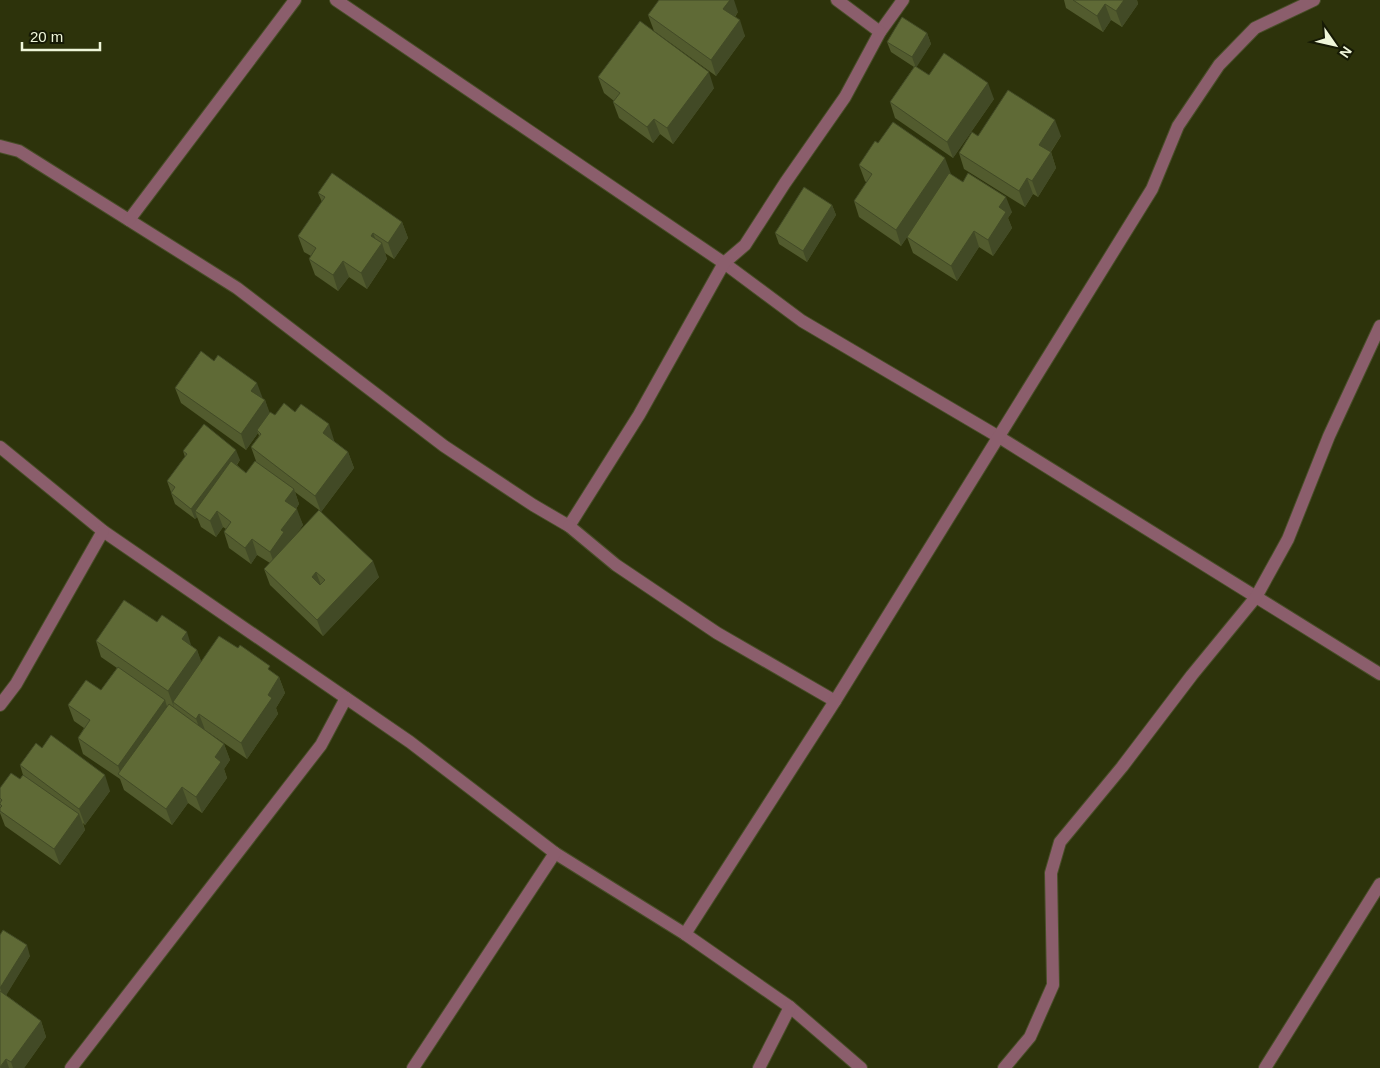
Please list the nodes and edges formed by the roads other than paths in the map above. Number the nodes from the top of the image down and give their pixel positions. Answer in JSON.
{"nodes":[{"id":1,"x":295,"y":0,"type":"edge"},
{"id":2,"x":336,"y":0,"type":"edge"},
{"id":3,"x":837,"y":0,"type":"edge"},
{"id":4,"x":903,"y":0,"type":"edge"},
{"id":5,"x":1314,"y":0,"type":"edge"},
{"id":6,"x":880,"y":32,"type":"junction"},
{"id":7,"x":0,"y":146,"type":"edge"},
{"id":8,"x":129,"y":220,"type":"junction"},
{"id":9,"x":724,"y":263,"type":"junction"},
{"id":10,"x":1380,"y":326,"type":"edge"},
{"id":11,"x":999,"y":437,"type":"junction"},
{"id":12,"x":0,"y":447,"type":"edge"},
{"id":13,"x":569,"y":526,"type":"junction"},
{"id":14,"x":102,"y":531,"type":"junction"},
{"id":15,"x":1256,"y":598,"type":"junction"},
{"id":16,"x":1380,"y":674,"type":"edge"},
{"id":17,"x":346,"y":698,"type":"junction"},
{"id":18,"x":835,"y":701,"type":"junction"},
{"id":19,"x":0,"y":706,"type":"edge"},
{"id":20,"x":555,"y":853,"type":"junction"},
{"id":21,"x":1380,"y":884,"type":"edge"},
{"id":22,"x":685,"y":934,"type":"junction"},
{"id":23,"x":790,"y":1007,"type":"junction"},
{"id":24,"x":71,"y":1068,"type":"edge"},
{"id":25,"x":413,"y":1068,"type":"edge"},
{"id":26,"x":759,"y":1068,"type":"edge"},
{"id":27,"x":861,"y":1068,"type":"edge"},
{"id":28,"x":1004,"y":1068,"type":"edge"},
{"id":29,"x":1264,"y":1068,"type":"edge"}],
"edges":[{"from":1,"to":8,"type":"street"},
{"from":2,"to":9,"type":"street"},
{"from":3,"to":6,"type":"street"},
{"from":4,"to":6,"type":"street"},
{"from":5,"to":11,"type":"street"},
{"from":6,"to":9,"type":"street"},
{"from":7,"to":8,"type":"street"},
{"from":8,"to":13,"type":"street"},
{"from":9,"to":11,"type":"street"},
{"from":9,"to":13,"type":"street"},
{"from":10,"to":15,"type":"street"},
{"from":11,"to":15,"type":"street"},
{"from":11,"to":18,"type":"street"},
{"from":12,"to":14,"type":"street"},
{"from":13,"to":18,"type":"street"},
{"from":14,"to":17,"type":"street"},
{"from":14,"to":19,"type":"street"},
{"from":15,"to":16,"type":"street"},
{"from":15,"to":28,"type":"street"},
{"from":17,"to":20,"type":"street"},
{"from":17,"to":24,"type":"street"},
{"from":18,"to":22,"type":"street"},
{"from":20,"to":22,"type":"street"},
{"from":20,"to":25,"type":"street"},
{"from":21,"to":29,"type":"street"},
{"from":22,"to":23,"type":"street"},
{"from":23,"to":26,"type":"street"},
{"from":23,"to":27,"type":"street"}]}
